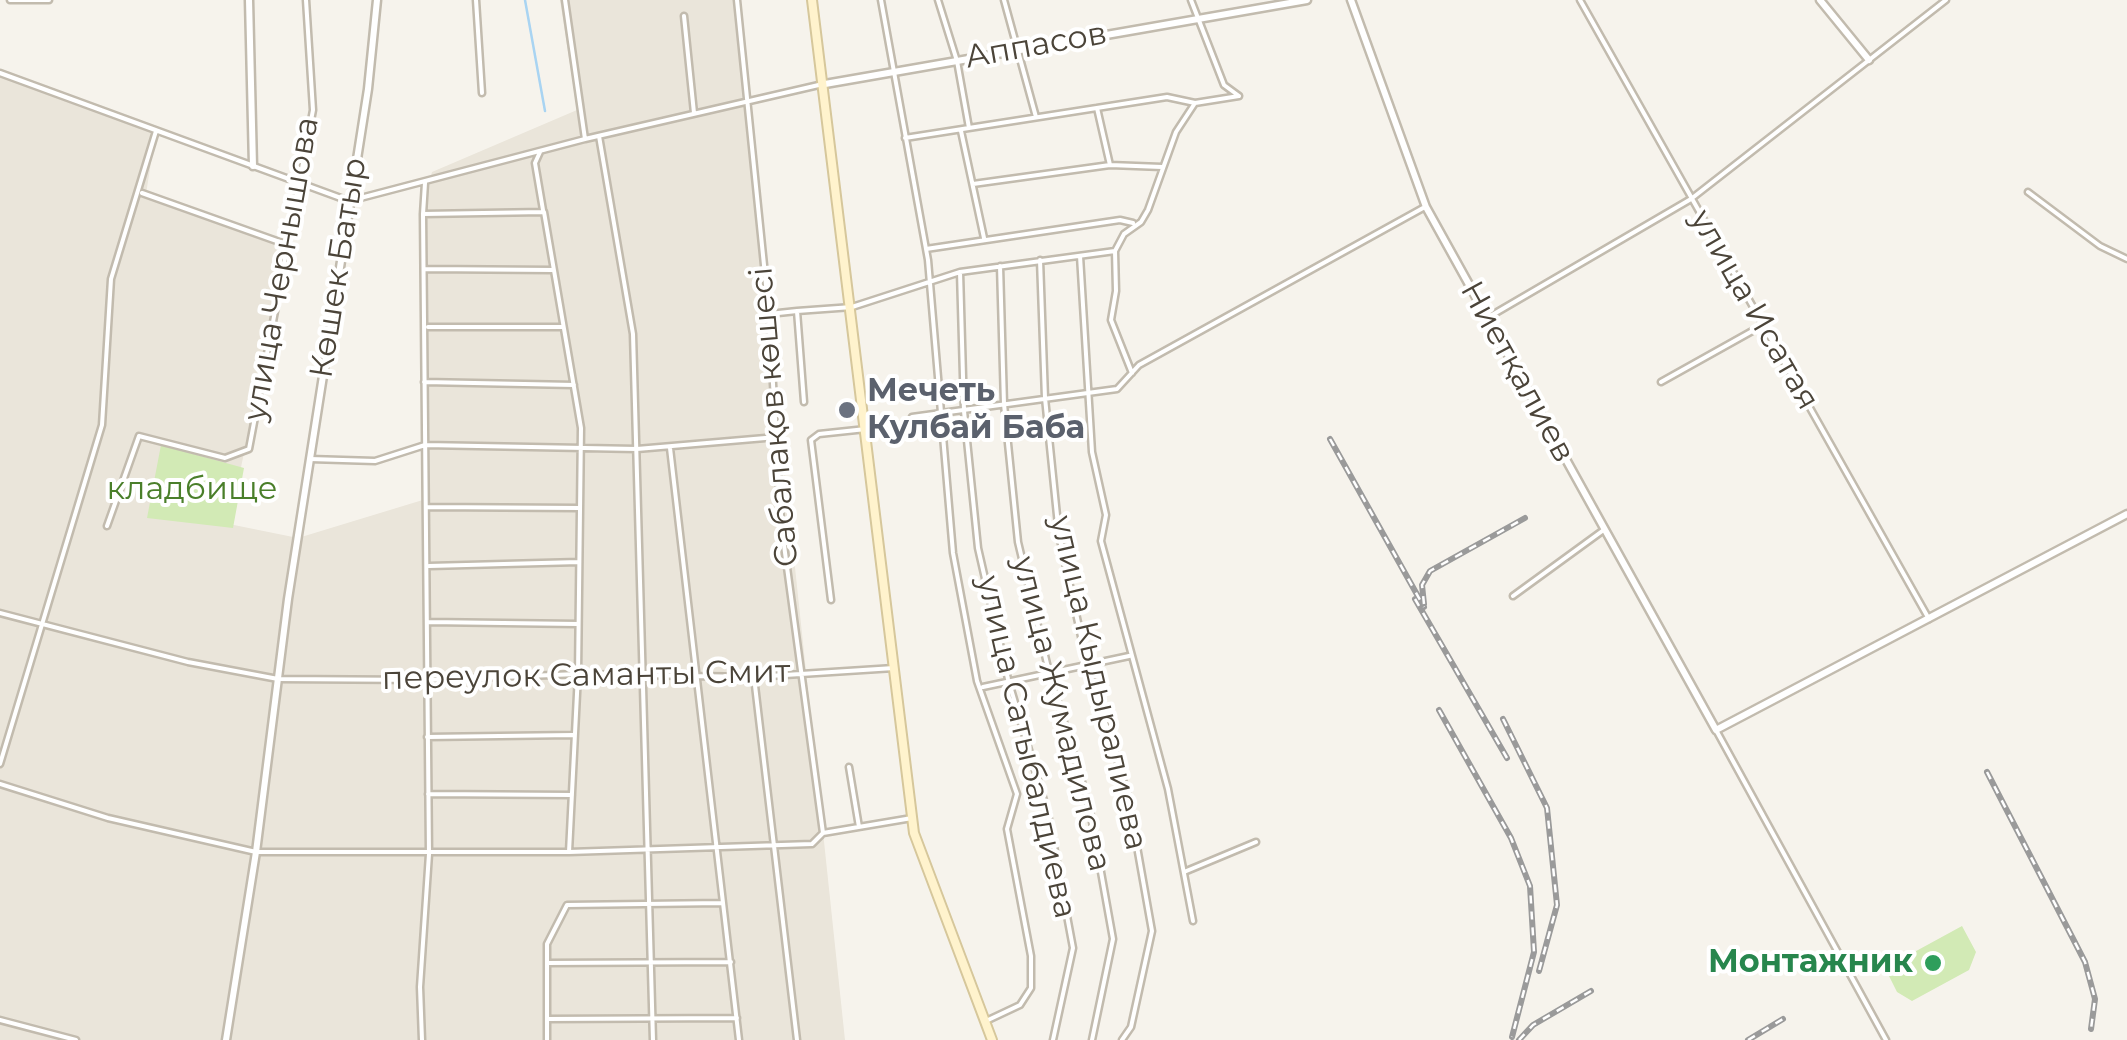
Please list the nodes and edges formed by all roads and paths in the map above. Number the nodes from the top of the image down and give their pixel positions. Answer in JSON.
{"nodes":[{"id":1,"x":10,"y":0,"type":"edge"},
{"id":2,"x":50,"y":0,"type":"edge"},
{"id":3,"x":249,"y":0,"type":"edge"},
{"id":4,"x":306,"y":0,"type":"edge"},
{"id":5,"x":377,"y":0,"type":"edge"},
{"id":6,"x":476,"y":0,"type":"edge"},
{"id":7,"x":565,"y":0,"type":"edge"},
{"id":8,"x":737,"y":0,"type":"edge"},
{"id":9,"x":812,"y":0,"type":"edge"},
{"id":10,"x":881,"y":0,"type":"edge"},
{"id":11,"x":938,"y":0,"type":"edge"},
{"id":12,"x":1004,"y":0,"type":"edge"},
{"id":13,"x":1191,"y":0,"type":"edge"},
{"id":14,"x":1256,"y":0,"type":"edge"},
{"id":15,"x":1306,"y":0,"type":"edge"},
{"id":16,"x":1351,"y":0,"type":"edge"},
{"id":17,"x":1580,"y":0,"type":"edge"},
{"id":18,"x":1820,"y":0,"type":"edge"},
{"id":19,"x":1946,"y":0,"type":"edge"},
{"id":20,"x":1260,"y":10,"type":"junction"},
{"id":21,"x":684,"y":16,"type":"dead end"},
{"id":22,"x":1196,"y":16,"type":"junction"},
{"id":23,"x":1018,"y":51,"type":"junction"},
{"id":24,"x":1869,"y":60,"type":"junction"},
{"id":25,"x":957,"y":61,"type":"junction"},
{"id":26,"x":893,"y":71,"type":"junction"},
{"id":27,"x":0,"y":73,"type":"edge"},
{"id":28,"x":826,"y":84,"type":"junction"},
{"id":29,"x":1224,"y":85,"type":"junction"},
{"id":30,"x":482,"y":92,"type":"dead end"},
{"id":31,"x":1217,"y":98,"type":"junction"},
{"id":32,"x":748,"y":103,"type":"junction"},
{"id":33,"x":1195,"y":103,"type":"junction"},
{"id":34,"x":1097,"y":108,"type":"junction"},
{"id":35,"x":694,"y":113,"type":"junction"},
{"id":36,"x":1036,"y":117,"type":"junction"},
{"id":37,"x":969,"y":128,"type":"junction"},
{"id":38,"x":960,"y":129,"type":"junction"},
{"id":39,"x":156,"y":131,"type":"junction"},
{"id":40,"x":600,"y":136,"type":"junction"},
{"id":41,"x":906,"y":138,"type":"junction"},
{"id":42,"x":585,"y":140,"type":"junction"},
{"id":43,"x":540,"y":152,"type":"junction"},
{"id":44,"x":1110,"y":165,"type":"junction"},
{"id":45,"x":254,"y":166,"type":"junction"},
{"id":46,"x":1164,"y":167,"type":"junction"},
{"id":47,"x":425,"y":182,"type":"junction"},
{"id":48,"x":974,"y":184,"type":"junction"},
{"id":49,"x":301,"y":185,"type":"junction"},
{"id":50,"x":2028,"y":192,"type":"dead end"},
{"id":51,"x":143,"y":193,"type":"junction"},
{"id":52,"x":1691,"y":199,"type":"junction"},
{"id":53,"x":349,"y":201,"type":"junction"},
{"id":54,"x":1426,"y":207,"type":"junction"},
{"id":55,"x":544,"y":212,"type":"junction"},
{"id":56,"x":423,"y":214,"type":"junction"},
{"id":57,"x":1134,"y":223,"type":"junction"},
{"id":58,"x":984,"y":238,"type":"junction"},
{"id":59,"x":288,"y":244,"type":"junction"},
{"id":60,"x":926,"y":249,"type":"junction"},
{"id":61,"x":1114,"y":251,"type":"junction"},
{"id":62,"x":1080,"y":256,"type":"junction"},
{"id":63,"x":2127,"y":259,"type":"edge"},
{"id":64,"x":1040,"y":260,"type":"junction"},
{"id":65,"x":1000,"y":266,"type":"junction"},
{"id":66,"x":425,"y":269,"type":"junction"},
{"id":67,"x":554,"y":270,"type":"junction"},
{"id":68,"x":960,"y":272,"type":"junction"},
{"id":69,"x":930,"y":281,"type":"junction"},
{"id":70,"x":852,"y":307,"type":"junction"},
{"id":71,"x":797,"y":311,"type":"junction"},
{"id":72,"x":769,"y":314,"type":"junction"},
{"id":73,"x":1487,"y":318,"type":"junction"},
{"id":74,"x":1762,"y":325,"type":"junction"},
{"id":75,"x":426,"y":327,"type":"junction"},
{"id":76,"x":563,"y":327,"type":"junction"},
{"id":77,"x":1133,"y":376,"type":"junction"},
{"id":78,"x":424,"y":382,"type":"junction"},
{"id":79,"x":1661,"y":382,"type":"dead end"},
{"id":80,"x":574,"y":385,"type":"junction"},
{"id":81,"x":1086,"y":391,"type":"junction"},
{"id":82,"x":1045,"y":398,"type":"junction"},
{"id":83,"x":804,"y":402,"type":"dead end"},
{"id":84,"x":1004,"y":404,"type":"junction"},
{"id":85,"x":964,"y":411,"type":"junction"},
{"id":86,"x":939,"y":414,"type":"junction"},
{"id":87,"x":912,"y":417,"type":"dead end"},
{"id":88,"x":866,"y":430,"type":"junction"},
{"id":89,"x":778,"y":438,"type":"junction"},
{"id":90,"x":425,"y":445,"type":"junction"},
{"id":91,"x":670,"y":448,"type":"junction"},
{"id":92,"x":582,"y":450,"type":"junction"},
{"id":93,"x":637,"y":450,"type":"junction"},
{"id":94,"x":310,"y":459,"type":"junction"},
{"id":95,"x":427,"y":507,"type":"junction"},
{"id":96,"x":580,"y":508,"type":"junction"},
{"id":97,"x":2127,"y":514,"type":"edge"},
{"id":98,"x":107,"y":526,"type":"dead end"},
{"id":99,"x":1605,"y":529,"type":"junction"},
{"id":100,"x":580,"y":562,"type":"junction"},
{"id":101,"x":427,"y":566,"type":"junction"},
{"id":102,"x":1513,"y":596,"type":"dead end"},
{"id":103,"x":831,"y":600,"type":"dead end"},
{"id":104,"x":0,"y":613,"type":"edge"},
{"id":105,"x":1929,"y":619,"type":"junction"},
{"id":106,"x":427,"y":622,"type":"junction"},
{"id":107,"x":43,"y":624,"type":"junction"},
{"id":108,"x":578,"y":624,"type":"junction"},
{"id":109,"x":1129,"y":656,"type":"junction"},
{"id":110,"x":1087,"y":664,"type":"junction"},
{"id":111,"x":894,"y":668,"type":"junction"},
{"id":112,"x":1049,"y":672,"type":"junction"},
{"id":113,"x":578,"y":674,"type":"junction"},
{"id":114,"x":802,"y":674,"type":"junction"},
{"id":115,"x":700,"y":677,"type":"junction"},
{"id":116,"x":754,"y":677,"type":"junction"},
{"id":117,"x":644,"y":678,"type":"junction"},
{"id":118,"x":278,"y":679,"type":"junction"},
{"id":119,"x":426,"y":680,"type":"junction"},
{"id":120,"x":1008,"y":680,"type":"junction"},
{"id":121,"x":983,"y":687,"type":"junction"},
{"id":122,"x":1716,"y":730,"type":"junction"},
{"id":123,"x":574,"y":735,"type":"junction"},
{"id":124,"x":428,"y":737,"type":"junction"},
{"id":125,"x":0,"y":764,"type":"edge"},
{"id":126,"x":850,"y":766,"type":"dead end"},
{"id":127,"x":0,"y":784,"type":"edge"},
{"id":128,"x":428,"y":794,"type":"junction"},
{"id":129,"x":572,"y":796,"type":"junction"},
{"id":130,"x":912,"y":818,"type":"junction"},
{"id":131,"x":859,"y":827,"type":"junction"},
{"id":132,"x":823,"y":833,"type":"junction"},
{"id":133,"x":1256,"y":842,"type":"dead end"},
{"id":134,"x":774,"y":845,"type":"junction"},
{"id":135,"x":714,"y":846,"type":"junction"},
{"id":136,"x":646,"y":849,"type":"junction"},
{"id":137,"x":256,"y":852,"type":"junction"},
{"id":138,"x":569,"y":852,"type":"junction"},
{"id":139,"x":429,"y":854,"type":"junction"},
{"id":140,"x":1184,"y":872,"type":"junction"},
{"id":141,"x":722,"y":903,"type":"junction"},
{"id":142,"x":648,"y":904,"type":"junction"},
{"id":143,"x":1193,"y":921,"type":"dead end"},
{"id":144,"x":648,"y":962,"type":"junction"},
{"id":145,"x":730,"y":962,"type":"junction"},
{"id":146,"x":546,"y":963,"type":"junction"},
{"id":147,"x":654,"y":1018,"type":"junction"},
{"id":148,"x":737,"y":1018,"type":"junction"},
{"id":149,"x":546,"y":1019,"type":"junction"},
{"id":150,"x":0,"y":1020,"type":"edge"},
{"id":151,"x":986,"y":1022,"type":"junction"},
{"id":152,"x":76,"y":1040,"type":"edge"},
{"id":153,"x":226,"y":1040,"type":"edge"},
{"id":154,"x":422,"y":1040,"type":"edge"},
{"id":155,"x":547,"y":1040,"type":"edge"},
{"id":156,"x":653,"y":1040,"type":"edge"},
{"id":157,"x":740,"y":1040,"type":"edge"},
{"id":158,"x":798,"y":1040,"type":"edge"},
{"id":159,"x":992,"y":1040,"type":"edge"},
{"id":160,"x":1053,"y":1040,"type":"edge"},
{"id":161,"x":1092,"y":1040,"type":"edge"},
{"id":162,"x":1122,"y":1040,"type":"edge"},
{"id":163,"x":1886,"y":1040,"type":"edge"}],
"edges":[{"from":1,"to":2,"type":"street"},
{"from":3,"to":45,"type":"street"},
{"from":4,"to":49,"type":"street","name":"улица Чернышова"},
{"from":5,"to":53,"type":"street","name":"Көшек Батыр"},
{"from":6,"to":30,"type":"street"},
{"from":7,"to":42,"type":"street"},
{"from":8,"to":32,"type":"street","name":"Сабалақов көшесі"},
{"from":9,"to":28,"type":"main road"},
{"from":10,"to":26,"type":"street"},
{"from":11,"to":25,"type":"street"},
{"from":12,"to":23,"type":"street"},
{"from":13,"to":22,"type":"street"},
{"from":14,"to":20,"type":"street"},
{"from":15,"to":20,"type":"street","name":"Аппасов"},
{"from":16,"to":54,"type":"street","name":"Ниетқалиев"},
{"from":17,"to":52,"type":"street","name":"улица Исатая"},
{"from":18,"to":24,"type":"street"},
{"from":19,"to":24,"type":"street"},
{"from":20,"to":22,"type":"street","name":"Аппасов"},
{"from":21,"to":35,"type":"street"},
{"from":22,"to":23,"type":"street","name":"Аппасов"},
{"from":22,"to":29,"type":"street"},
{"from":23,"to":25,"type":"street","name":"Аппасов"},
{"from":23,"to":36,"type":"street"},
{"from":24,"to":52,"type":"street"},
{"from":25,"to":26,"type":"street","name":"Аппасов"},
{"from":25,"to":37,"type":"street"},
{"from":26,"to":28,"type":"street","name":"Аппасов"},
{"from":26,"to":41,"type":"street"},
{"from":27,"to":39,"type":"street"},
{"from":28,"to":32,"type":"street"},
{"from":28,"to":70,"type":"main road"},
{"from":29,"to":31,"type":"street"},
{"from":29,"to":31,"type":"street"},
{"from":31,"to":33,"type":"street"},
{"from":32,"to":35,"type":"street"},
{"from":32,"to":72,"type":"street","name":"Сабалақов көшесі"},
{"from":33,"to":34,"type":"street"},
{"from":33,"to":46,"type":"street"},
{"from":34,"to":36,"type":"street"},
{"from":34,"to":44,"type":"street"},
{"from":35,"to":40,"type":"street"},
{"from":36,"to":37,"type":"street"},
{"from":37,"to":38,"type":"street"},
{"from":38,"to":41,"type":"street"},
{"from":38,"to":48,"type":"street"},
{"from":39,"to":45,"type":"street"},
{"from":39,"to":51,"type":"street"},
{"from":40,"to":42,"type":"street"},
{"from":40,"to":93,"type":"street"},
{"from":41,"to":60,"type":"street"},
{"from":42,"to":43,"type":"street"},
{"from":43,"to":47,"type":"street"},
{"from":43,"to":55,"type":"street"},
{"from":44,"to":46,"type":"street"},
{"from":44,"to":48,"type":"street"},
{"from":45,"to":49,"type":"street"},
{"from":46,"to":57,"type":"street"},
{"from":47,"to":53,"type":"street"},
{"from":47,"to":56,"type":"street"},
{"from":48,"to":58,"type":"street"},
{"from":49,"to":53,"type":"street"},
{"from":49,"to":59,"type":"street","name":"улица Чернышова"},
{"from":50,"to":63,"type":"street"},
{"from":51,"to":59,"type":"street"},
{"from":51,"to":107,"type":"street"},
{"from":52,"to":73,"type":"street"},
{"from":52,"to":74,"type":"street","name":"улица Исатая"},
{"from":53,"to":94,"type":"street","name":"Көшек Батыр"},
{"from":54,"to":73,"type":"street","name":"Ниетқалиев"},
{"from":54,"to":77,"type":"street"},
{"from":55,"to":56,"type":"street"},
{"from":55,"to":67,"type":"street"},
{"from":56,"to":66,"type":"street"},
{"from":57,"to":58,"type":"street"},
{"from":57,"to":61,"type":"street"},
{"from":58,"to":60,"type":"street"},
{"from":59,"to":98,"type":"street","name":"улица Чернышова"},
{"from":60,"to":69,"type":"street"},
{"from":61,"to":62,"type":"street"},
{"from":61,"to":77,"type":"street"},
{"from":62,"to":64,"type":"street"},
{"from":62,"to":81,"type":"street"},
{"from":64,"to":65,"type":"street"},
{"from":64,"to":82,"type":"street","name":"улица Кыдыралиева"},
{"from":65,"to":68,"type":"street"},
{"from":65,"to":84,"type":"street","name":"улица Жумадилова"},
{"from":66,"to":67,"type":"street"},
{"from":66,"to":75,"type":"street"},
{"from":67,"to":76,"type":"street"},
{"from":68,"to":69,"type":"street"},
{"from":68,"to":85,"type":"street","name":"улица Сатыбалдиева"},
{"from":69,"to":70,"type":"street"},
{"from":69,"to":86,"type":"street"},
{"from":70,"to":71,"type":"street"},
{"from":70,"to":88,"type":"main road"},
{"from":71,"to":72,"type":"street"},
{"from":71,"to":83,"type":"street"},
{"from":72,"to":89,"type":"street","name":"Сабалақов көшесі"},
{"from":73,"to":99,"type":"street","name":"Ниетқалиев"},
{"from":74,"to":79,"type":"street"},
{"from":74,"to":105,"type":"street","name":"улица Исатая"},
{"from":75,"to":76,"type":"street"},
{"from":75,"to":78,"type":"street"},
{"from":76,"to":80,"type":"street"},
{"from":77,"to":81,"type":"street"},
{"from":78,"to":80,"type":"street"},
{"from":78,"to":90,"type":"street"},
{"from":80,"to":92,"type":"street"},
{"from":81,"to":82,"type":"street"},
{"from":81,"to":109,"type":"street"},
{"from":82,"to":84,"type":"street"},
{"from":82,"to":110,"type":"street","name":"улица Кыдыралиева"},
{"from":84,"to":85,"type":"street"},
{"from":84,"to":112,"type":"street","name":"улица Жумадилова"},
{"from":85,"to":86,"type":"street"},
{"from":85,"to":120,"type":"street","name":"улица Сатыбалдиева"},
{"from":86,"to":87,"type":"street"},
{"from":86,"to":121,"type":"street"},
{"from":88,"to":103,"type":"street"},
{"from":88,"to":111,"type":"main road"},
{"from":89,"to":91,"type":"street"},
{"from":89,"to":114,"type":"street","name":"Сабалақов көшесі"},
{"from":90,"to":92,"type":"street"},
{"from":90,"to":94,"type":"street"},
{"from":90,"to":95,"type":"street"},
{"from":91,"to":93,"type":"street"},
{"from":91,"to":115,"type":"street"},
{"from":92,"to":93,"type":"street"},
{"from":92,"to":96,"type":"street"},
{"from":93,"to":117,"type":"street"},
{"from":94,"to":118,"type":"street","name":"Көшек Батыр"},
{"from":95,"to":96,"type":"street"},
{"from":95,"to":101,"type":"street"},
{"from":96,"to":100,"type":"street"},
{"from":97,"to":105,"type":"street"},
{"from":99,"to":102,"type":"street"},
{"from":99,"to":122,"type":"street","name":"Ниетқалиев"},
{"from":100,"to":101,"type":"street"},
{"from":100,"to":108,"type":"street"},
{"from":101,"to":106,"type":"street"},
{"from":104,"to":107,"type":"street","name":"переулок Саманты Смит"},
{"from":105,"to":122,"type":"street"},
{"from":106,"to":108,"type":"street"},
{"from":106,"to":119,"type":"street"},
{"from":107,"to":118,"type":"street","name":"переулок Саманты Смит"},
{"from":107,"to":125,"type":"street"},
{"from":108,"to":113,"type":"street"},
{"from":109,"to":110,"type":"street"},
{"from":109,"to":140,"type":"street"},
{"from":110,"to":112,"type":"street"},
{"from":110,"to":162,"type":"street","name":"улица Кыдыралиева"},
{"from":111,"to":114,"type":"street","name":"переулок Саманты Смит"},
{"from":111,"to":130,"type":"main road"},
{"from":112,"to":120,"type":"street"},
{"from":112,"to":161,"type":"street","name":"улица Жумадилова"},
{"from":113,"to":117,"type":"street","name":"переулок Саманты Смит"},
{"from":113,"to":119,"type":"street","name":"переулок Саманты Смит"},
{"from":113,"to":123,"type":"street"},
{"from":114,"to":116,"type":"street","name":"переулок Саманты Смит"},
{"from":114,"to":132,"type":"street","name":"Сабалақов көшесі"},
{"from":115,"to":116,"type":"street","name":"переулок Саманты Смит"},
{"from":115,"to":117,"type":"street","name":"переулок Саманты Смит"},
{"from":115,"to":135,"type":"street"},
{"from":116,"to":134,"type":"street"},
{"from":117,"to":136,"type":"street"},
{"from":118,"to":119,"type":"street","name":"переулок Саманты Смит"},
{"from":118,"to":137,"type":"street","name":"Көшек Батыр"},
{"from":119,"to":124,"type":"street"},
{"from":120,"to":121,"type":"street"},
{"from":120,"to":160,"type":"street","name":"улица Сатыбалдиева"},
{"from":121,"to":151,"type":"street"},
{"from":122,"to":163,"type":"street"},
{"from":123,"to":124,"type":"street"},
{"from":123,"to":129,"type":"street"},
{"from":124,"to":128,"type":"street"},
{"from":126,"to":131,"type":"street"},
{"from":127,"to":137,"type":"street"},
{"from":128,"to":129,"type":"street"},
{"from":128,"to":139,"type":"street"},
{"from":129,"to":138,"type":"street"},
{"from":130,"to":131,"type":"street"},
{"from":130,"to":151,"type":"main road"},
{"from":131,"to":132,"type":"street"},
{"from":132,"to":134,"type":"street"},
{"from":133,"to":140,"type":"street"},
{"from":134,"to":135,"type":"street"},
{"from":134,"to":158,"type":"street"},
{"from":135,"to":136,"type":"street"},
{"from":135,"to":141,"type":"street"},
{"from":136,"to":138,"type":"street"},
{"from":136,"to":142,"type":"street"},
{"from":137,"to":139,"type":"street"},
{"from":137,"to":153,"type":"street","name":"Көшек Батыр"},
{"from":138,"to":139,"type":"street"},
{"from":139,"to":154,"type":"street"},
{"from":140,"to":143,"type":"street"},
{"from":141,"to":142,"type":"street"},
{"from":141,"to":145,"type":"street"},
{"from":142,"to":144,"type":"street"},
{"from":142,"to":146,"type":"street"},
{"from":144,"to":145,"type":"street"},
{"from":144,"to":146,"type":"street"},
{"from":144,"to":147,"type":"street"},
{"from":145,"to":148,"type":"street"},
{"from":146,"to":149,"type":"street"},
{"from":147,"to":148,"type":"street"},
{"from":147,"to":149,"type":"street"},
{"from":147,"to":156,"type":"street"},
{"from":148,"to":157,"type":"street"},
{"from":149,"to":155,"type":"street"},
{"from":150,"to":152,"type":"street"},
{"from":151,"to":159,"type":"main road"}]}
